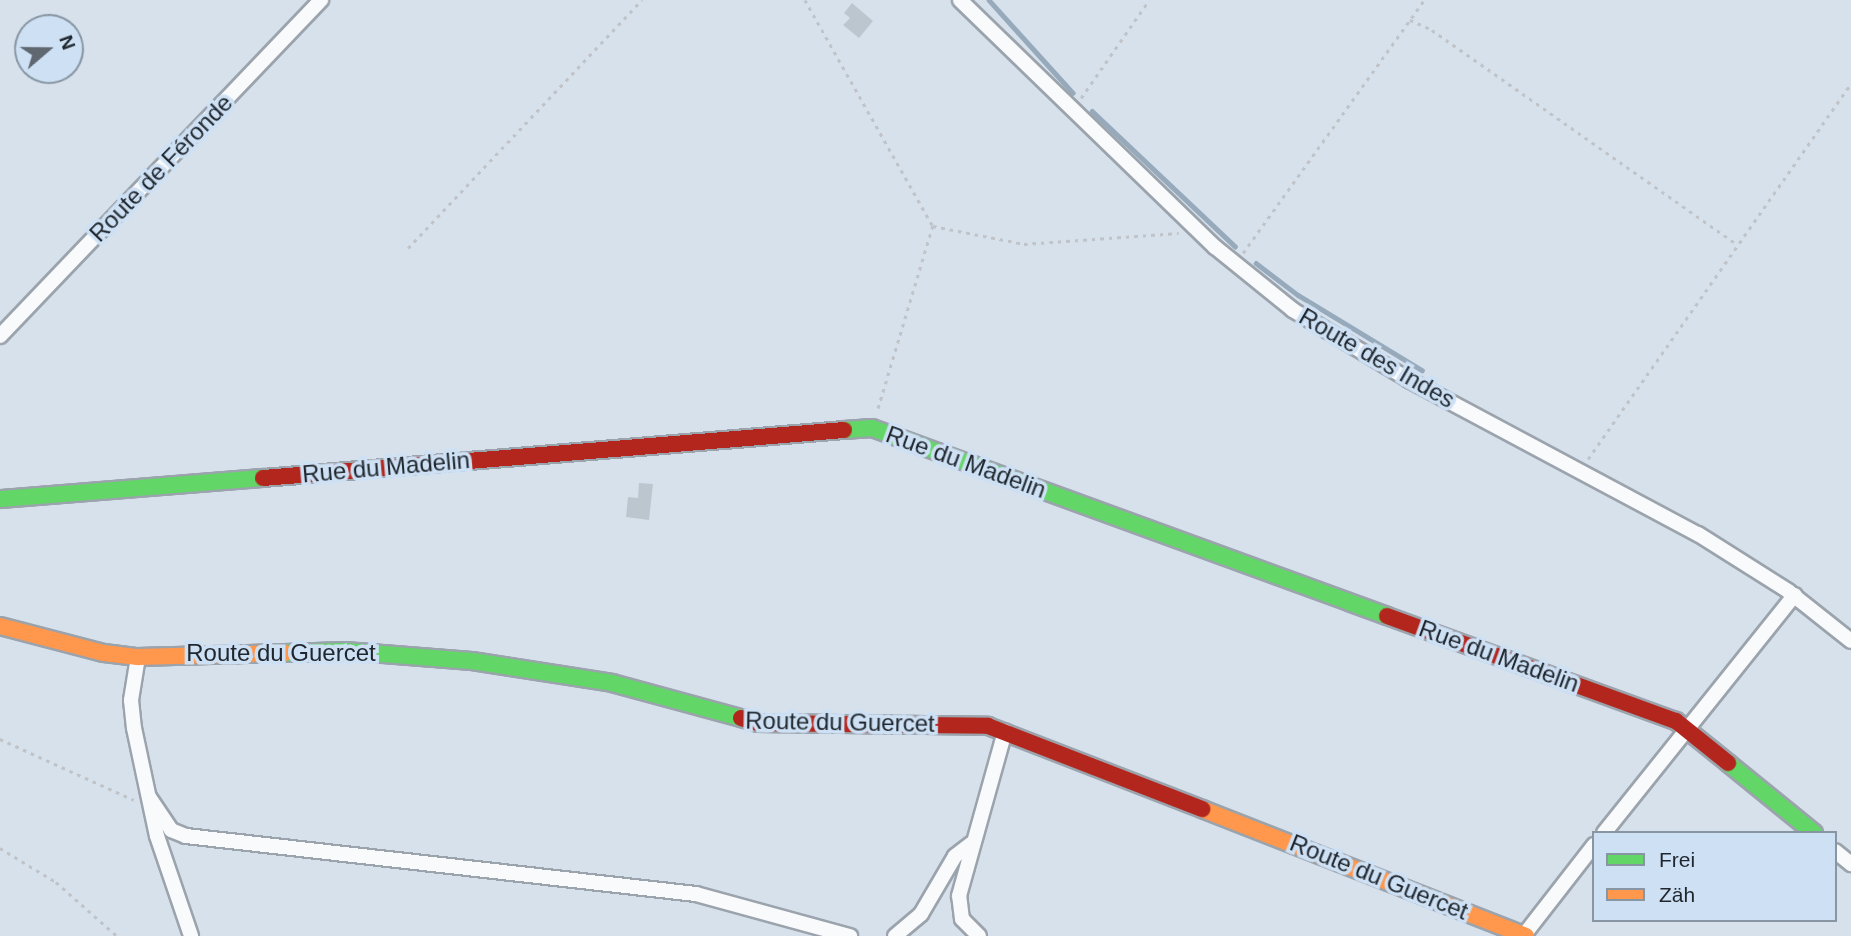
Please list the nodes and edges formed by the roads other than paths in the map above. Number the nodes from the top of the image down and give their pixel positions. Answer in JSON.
{"nodes":[{"id":1,"x":321,"y":0,"type":"edge"},
{"id":2,"x":960,"y":0,"type":"edge"},
{"id":3,"x":0,"y":337,"type":"edge"},
{"id":4,"x":0,"y":499,"type":"edge"},
{"id":5,"x":1795,"y":595,"type":"junction"},
{"id":6,"x":0,"y":626,"type":"edge"},
{"id":7,"x":1851,"y":641,"type":"edge"},
{"id":8,"x":138,"y":657,"type":"junction"},
{"id":9,"x":1686,"y":727,"type":"junction"},
{"id":10,"x":1005,"y":731,"type":"junction"},
{"id":11,"x":150,"y":802,"type":"junction"},
{"id":12,"x":1606,"y":831,"type":"edge"},
{"id":13,"x":1812,"y":831,"type":"edge"},
{"id":14,"x":971,"y":844,"type":"junction"},
{"id":15,"x":1592,"y":848,"type":"edge"},
{"id":16,"x":1837,"y":853,"type":"edge"},
{"id":17,"x":1851,"y":864,"type":"edge"},
{"id":18,"x":1525,"y":935,"type":"edge"},
{"id":19,"x":191,"y":936,"type":"edge"},
{"id":20,"x":850,"y":936,"type":"edge"},
{"id":21,"x":895,"y":936,"type":"edge"},
{"id":22,"x":979,"y":936,"type":"edge"}],
"edges":[{"from":1,"to":3,"type":"street","name":"Route de Féronde"},
{"from":2,"to":5,"type":"street","name":"Route des Indes"},
{"from":4,"to":9,"type":"street","name":"Rue du Madelin"},
{"from":5,"to":7,"type":"street","name":"Route des Indes"},
{"from":5,"to":9,"type":"street"},
{"from":6,"to":8,"type":"street","name":"Route du Guercet"},
{"from":8,"to":10,"type":"street","name":"Route du Guercet"},
{"from":8,"to":11,"type":"street"},
{"from":9,"to":12,"type":"street"},
{"from":9,"to":13,"type":"street","name":"Rue du Madelin"},
{"from":10,"to":14,"type":"street"},
{"from":10,"to":18,"type":"street","name":"Route du Guercet"},
{"from":11,"to":19,"type":"street"},
{"from":11,"to":20,"type":"street"},
{"from":14,"to":21,"type":"street"},
{"from":14,"to":22,"type":"street"},
{"from":15,"to":18,"type":"street"},
{"from":16,"to":17,"type":"street"}]}
